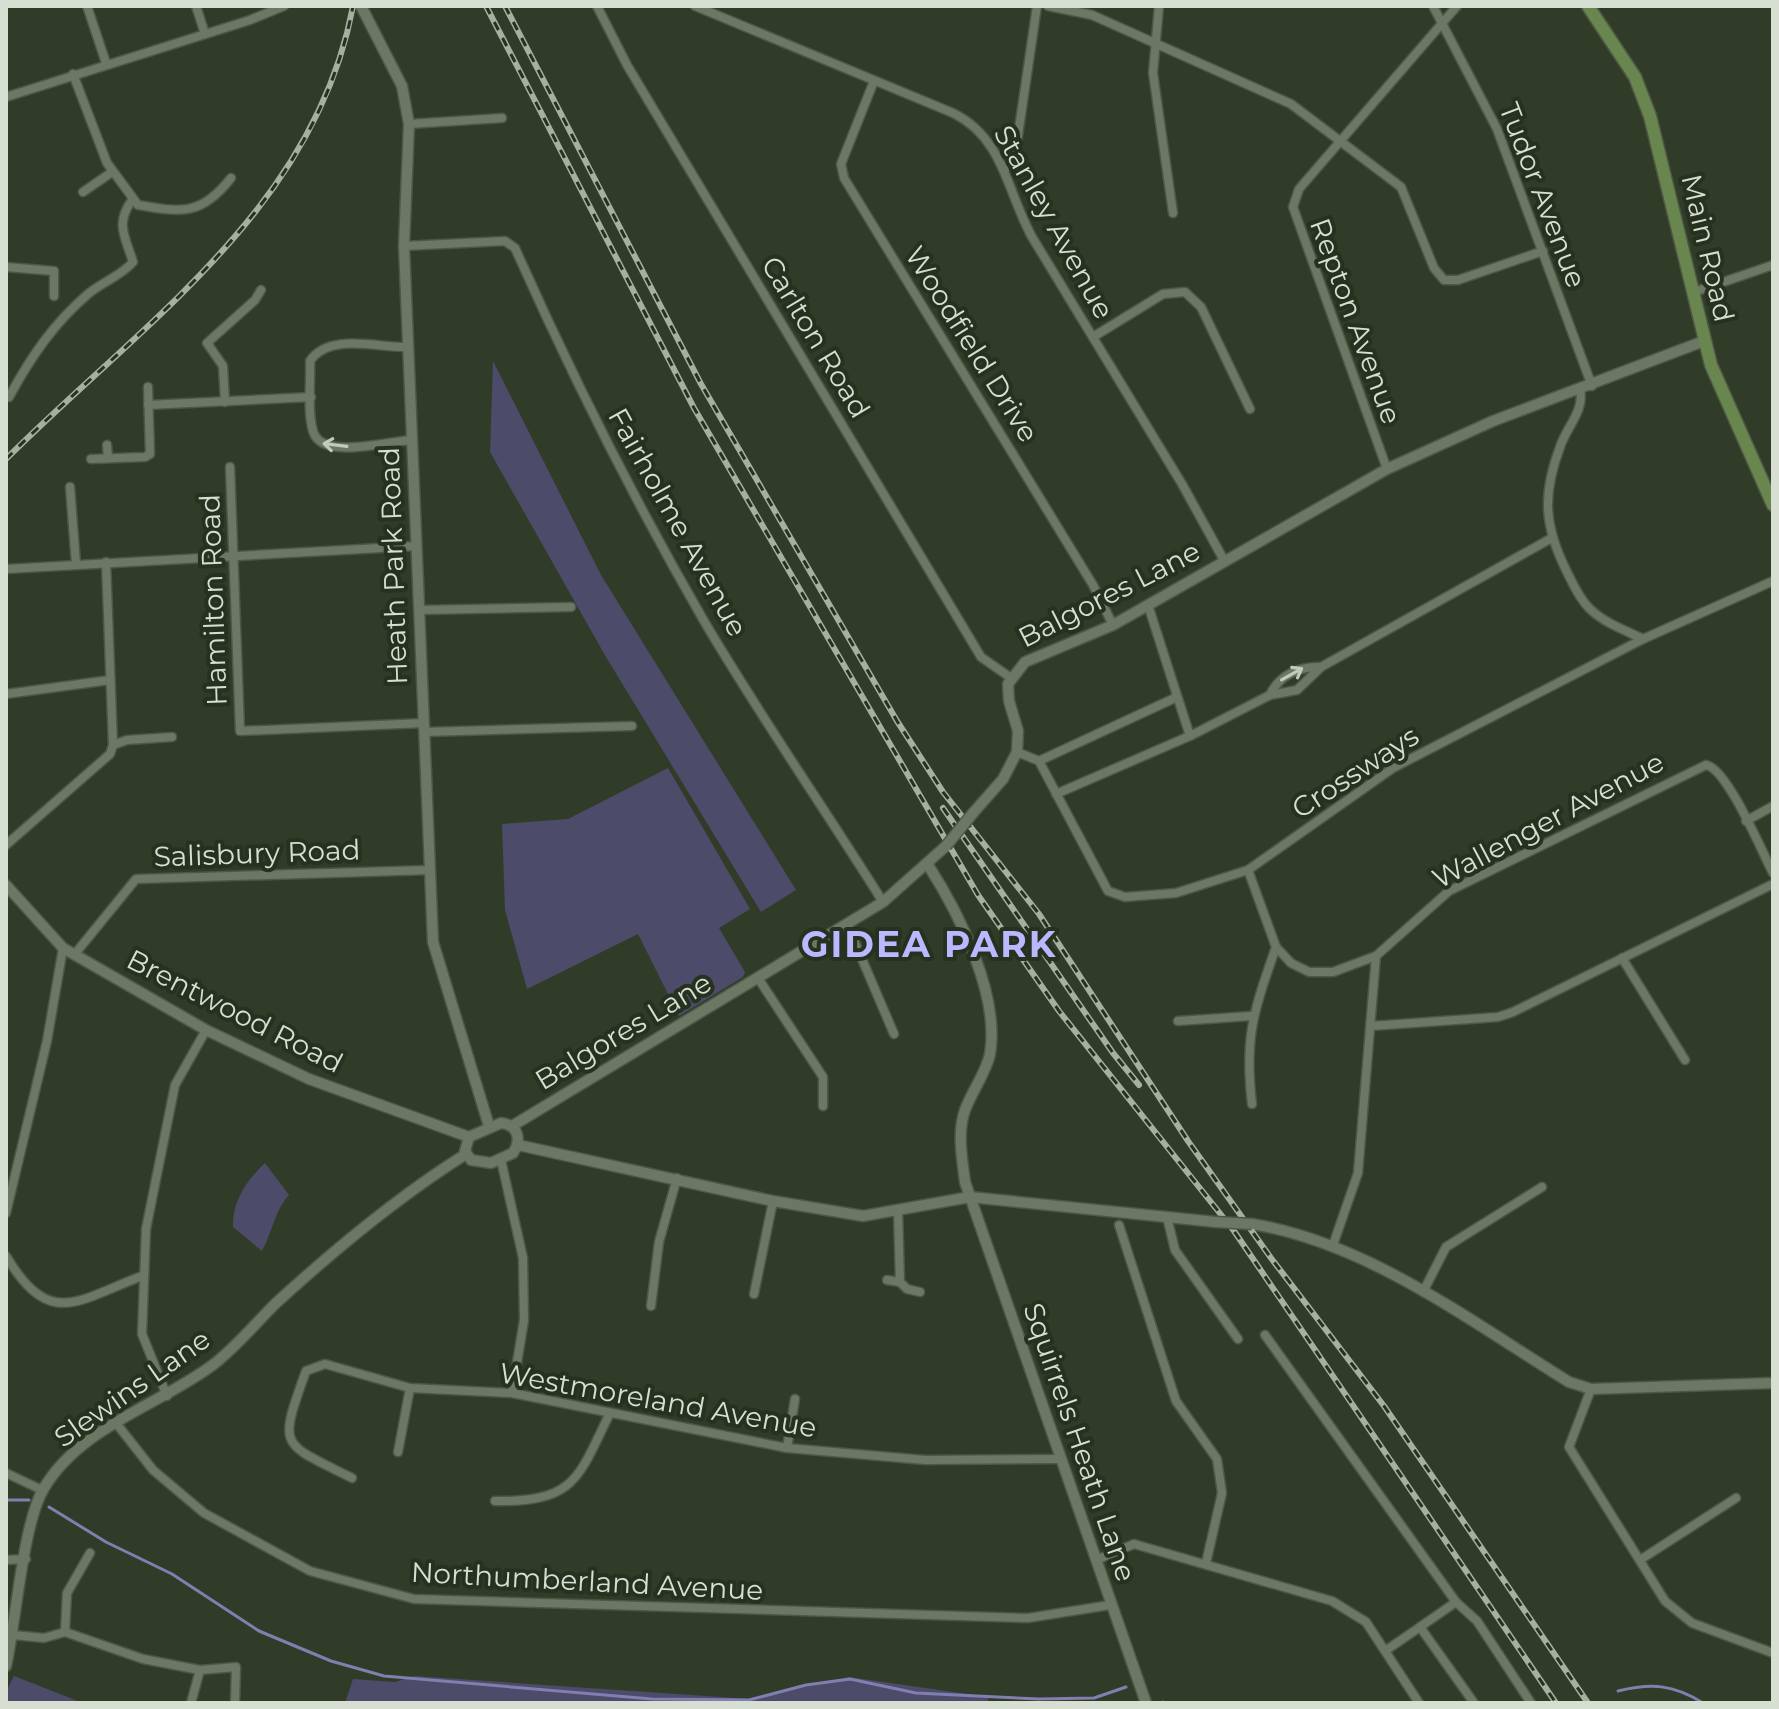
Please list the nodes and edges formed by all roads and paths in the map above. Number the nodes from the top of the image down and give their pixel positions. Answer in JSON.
{"nodes":[{"id":1,"x":87,"y":6,"type":"edge"},
{"id":2,"x":196,"y":6,"type":"edge"},
{"id":3,"x":284,"y":6,"type":"edge"},
{"id":4,"x":597,"y":6,"type":"edge"},
{"id":5,"x":695,"y":6,"type":"edge"},
{"id":6,"x":1037,"y":6,"type":"edge"},
{"id":7,"x":1048,"y":6,"type":"edge"},
{"id":8,"x":1159,"y":6,"type":"edge"},
{"id":9,"x":1433,"y":6,"type":"edge"},
{"id":10,"x":1457,"y":6,"type":"edge"},
{"id":11,"x":1588,"y":6,"type":"edge"},
{"id":12,"x":361,"y":7,"type":"edge"},
{"id":13,"x":271,"y":9,"type":"edge"},
{"id":14,"x":1442,"y":24,"type":"junction"},
{"id":15,"x":205,"y":34,"type":"junction"},
{"id":16,"x":1156,"y":44,"type":"junction"},
{"id":17,"x":106,"y":63,"type":"junction"},
{"id":18,"x":73,"y":74,"type":"junction"},
{"id":19,"x":874,"y":81,"type":"junction"},
{"id":20,"x":6,"y":97,"type":"edge"},
{"id":21,"x":502,"y":118,"type":"dead end"},
{"id":22,"x":409,"y":124,"type":"junction"},
{"id":23,"x":1341,"y":141,"type":"junction"},
{"id":24,"x":1005,"y":169,"type":"junction"},
{"id":25,"x":112,"y":172,"type":"junction"},
{"id":26,"x":231,"y":178,"type":"dead end"},
{"id":27,"x":83,"y":192,"type":"dead end"},
{"id":28,"x":132,"y":200,"type":"junction"},
{"id":29,"x":1173,"y":213,"type":"dead end"},
{"id":30,"x":404,"y":246,"type":"junction"},
{"id":31,"x":1543,"y":251,"type":"junction"},
{"id":32,"x":1773,"y":265,"type":"edge"},
{"id":33,"x":6,"y":267,"type":"edge"},
{"id":34,"x":261,"y":290,"type":"dead end"},
{"id":35,"x":1694,"y":292,"type":"junction"},
{"id":36,"x":54,"y":296,"type":"dead end"},
{"id":37,"x":1093,"y":337,"type":"junction"},
{"id":38,"x":1704,"y":341,"type":"junction"},
{"id":39,"x":408,"y":347,"type":"junction"},
{"id":40,"x":1592,"y":386,"type":"junction"},
{"id":41,"x":148,"y":387,"type":"dead end"},
{"id":42,"x":1580,"y":390,"type":"junction"},
{"id":43,"x":9,"y":397,"type":"dead end"},
{"id":44,"x":311,"y":397,"type":"junction"},
{"id":45,"x":225,"y":402,"type":"junction"},
{"id":46,"x":148,"y":405,"type":"junction"},
{"id":47,"x":1250,"y":409,"type":"dead end"},
{"id":48,"x":412,"y":440,"type":"junction"},
{"id":49,"x":107,"y":445,"type":"dead end"},
{"id":50,"x":108,"y":458,"type":"junction"},
{"id":51,"x":91,"y":459,"type":"dead end"},
{"id":52,"x":230,"y":467,"type":"dead end"},
{"id":53,"x":1387,"y":469,"type":"junction"},
{"id":54,"x":70,"y":487,"type":"dead end"},
{"id":55,"x":1773,"y":505,"type":"edge"},
{"id":56,"x":1550,"y":539,"type":"junction"},
{"id":57,"x":416,"y":546,"type":"junction"},
{"id":58,"x":233,"y":554,"type":"junction"},
{"id":59,"x":106,"y":562,"type":"junction"},
{"id":60,"x":1225,"y":562,"type":"junction"},
{"id":61,"x":76,"y":564,"type":"junction"},
{"id":62,"x":6,"y":569,"type":"edge"},
{"id":63,"x":1773,"y":581,"type":"edge"},
{"id":64,"x":1148,"y":605,"type":"junction"},
{"id":65,"x":571,"y":607,"type":"dead end"},
{"id":66,"x":419,"y":610,"type":"junction"},
{"id":67,"x":1113,"y":625,"type":"junction"},
{"id":68,"x":1643,"y":639,"type":"junction"},
{"id":69,"x":1321,"y":667,"type":"junction"},
{"id":70,"x":1011,"y":678,"type":"junction"},
{"id":71,"x":110,"y":680,"type":"junction"},
{"id":72,"x":6,"y":694,"type":"edge"},
{"id":73,"x":1270,"y":695,"type":"junction"},
{"id":74,"x":1177,"y":697,"type":"junction"},
{"id":75,"x":632,"y":726,"type":"dead end"},
{"id":76,"x":424,"y":727,"type":"junction"},
{"id":77,"x":1190,"y":736,"type":"junction"},
{"id":78,"x":172,"y":737,"type":"dead end"},
{"id":79,"x":113,"y":745,"type":"junction"},
{"id":80,"x":1017,"y":752,"type":"junction"},
{"id":81,"x":1039,"y":761,"type":"junction"},
{"id":82,"x":1056,"y":794,"type":"junction"},
{"id":83,"x":1773,"y":806,"type":"edge"},
{"id":84,"x":1746,"y":821,"type":"junction"},
{"id":85,"x":6,"y":845,"type":"edge"},
{"id":86,"x":928,"y":865,"type":"junction"},
{"id":87,"x":429,"y":870,"type":"junction"},
{"id":88,"x":1248,"y":870,"type":"junction"},
{"id":89,"x":1773,"y":873,"type":"edge"},
{"id":90,"x":1773,"y":884,"type":"edge"},
{"id":91,"x":6,"y":885,"type":"edge"},
{"id":92,"x":883,"y":902,"type":"junction"},
{"id":93,"x":847,"y":924,"type":"junction"},
{"id":94,"x":1276,"y":947,"type":"junction"},
{"id":95,"x":63,"y":948,"type":"junction"},
{"id":96,"x":74,"y":955,"type":"junction"},
{"id":97,"x":1376,"y":956,"type":"junction"},
{"id":98,"x":1622,"y":958,"type":"junction"},
{"id":99,"x":758,"y":978,"type":"junction"},
{"id":100,"x":1251,"y":1016,"type":"junction"},
{"id":101,"x":1178,"y":1021,"type":"dead end"},
{"id":102,"x":1371,"y":1026,"type":"junction"},
{"id":103,"x":206,"y":1030,"type":"junction"},
{"id":104,"x":894,"y":1034,"type":"dead end"},
{"id":105,"x":1685,"y":1060,"type":"dead end"},
{"id":106,"x":1252,"y":1104,"type":"dead end"},
{"id":107,"x":823,"y":1106,"type":"dead end"},
{"id":108,"x":489,"y":1126,"type":"junction"},
{"id":109,"x":512,"y":1126,"type":"junction"},
{"id":110,"x":469,"y":1137,"type":"junction"},
{"id":111,"x":518,"y":1145,"type":"junction"},
{"id":112,"x":466,"y":1154,"type":"junction"},
{"id":113,"x":501,"y":1160,"type":"junction"},
{"id":114,"x":10,"y":1167,"type":"edge"},
{"id":115,"x":677,"y":1178,"type":"junction"},
{"id":116,"x":1542,"y":1187,"type":"dead end"},
{"id":117,"x":970,"y":1197,"type":"junction"},
{"id":118,"x":773,"y":1201,"type":"junction"},
{"id":119,"x":898,"y":1210,"type":"junction"},
{"id":120,"x":6,"y":1213,"type":"edge"},
{"id":121,"x":1167,"y":1217,"type":"junction"},
{"id":122,"x":1119,"y":1225,"type":"dead end"},
{"id":123,"x":1333,"y":1245,"type":"junction"},
{"id":124,"x":6,"y":1256,"type":"edge"},
{"id":125,"x":142,"y":1276,"type":"junction"},
{"id":126,"x":887,"y":1280,"type":"dead end"},
{"id":127,"x":900,"y":1282,"type":"junction"},
{"id":128,"x":920,"y":1292,"type":"dead end"},
{"id":129,"x":1423,"y":1292,"type":"junction"},
{"id":130,"x":754,"y":1294,"type":"dead end"},
{"id":131,"x":651,"y":1306,"type":"dead end"},
{"id":132,"x":1265,"y":1335,"type":"dead end"},
{"id":133,"x":1238,"y":1339,"type":"dead end"},
{"id":134,"x":1773,"y":1383,"type":"edge"},
{"id":135,"x":410,"y":1388,"type":"junction"},
{"id":136,"x":1591,"y":1389,"type":"junction"},
{"id":137,"x":512,"y":1393,"type":"junction"},
{"id":138,"x":167,"y":1396,"type":"junction"},
{"id":139,"x":795,"y":1399,"type":"dead end"},
{"id":140,"x":610,"y":1413,"type":"junction"},
{"id":141,"x":116,"y":1423,"type":"junction"},
{"id":142,"x":787,"y":1448,"type":"junction"},
{"id":143,"x":398,"y":1452,"type":"dead end"},
{"id":144,"x":1060,"y":1459,"type":"junction"},
{"id":145,"x":6,"y":1473,"type":"edge"},
{"id":146,"x":352,"y":1478,"type":"dead end"},
{"id":147,"x":42,"y":1490,"type":"junction"},
{"id":148,"x":1736,"y":1498,"type":"dead end"},
{"id":149,"x":495,"y":1501,"type":"dead end"},
{"id":150,"x":90,"y":1553,"type":"dead end"},
{"id":151,"x":26,"y":1559,"type":"junction"},
{"id":152,"x":6,"y":1560,"type":"edge"},
{"id":153,"x":1096,"y":1560,"type":"junction"},
{"id":154,"x":1640,"y":1560,"type":"junction"},
{"id":155,"x":1206,"y":1563,"type":"junction"},
{"id":156,"x":1456,"y":1602,"type":"junction"},
{"id":157,"x":1110,"y":1605,"type":"junction"},
{"id":158,"x":1420,"y":1627,"type":"junction"},
{"id":159,"x":65,"y":1632,"type":"junction"},
{"id":160,"x":13,"y":1635,"type":"junction"},
{"id":161,"x":1385,"y":1651,"type":"junction"},
{"id":162,"x":1773,"y":1653,"type":"edge"},
{"id":163,"x":6,"y":1666,"type":"edge"},
{"id":164,"x":200,"y":1670,"type":"junction"},
{"id":165,"x":191,"y":1703,"type":"edge"},
{"id":166,"x":235,"y":1703,"type":"edge"},
{"id":167,"x":1146,"y":1703,"type":"edge"},
{"id":168,"x":1419,"y":1703,"type":"edge"},
{"id":169,"x":1474,"y":1703,"type":"edge"},
{"id":170,"x":1531,"y":1703,"type":"edge"}],
"edges":[{"from":1,"to":17,"type":"street"},
{"from":2,"to":15,"type":"street"},
{"from":3,"to":13,"type":"street"},
{"from":4,"to":70,"type":"street","name":"Carlton Road"},
{"from":5,"to":19,"type":"street","name":"Stanley Avenue"},
{"from":6,"to":24,"type":"street"},
{"from":7,"to":16,"type":"street"},
{"from":8,"to":16,"type":"street"},
{"from":9,"to":14,"type":"street","name":"Tudor Avenue"},
{"from":10,"to":14,"type":"street","name":"Repton Avenue"},
{"from":11,"to":35,"type":"main road","name":"Main Road"},
{"from":12,"to":22,"type":"street","name":"Heath Park Road"},
{"from":13,"to":15,"type":"street"},
{"from":14,"to":23,"type":"street","name":"Repton Avenue"},
{"from":14,"to":31,"type":"street","name":"Tudor Avenue"},
{"from":15,"to":17,"type":"street"},
{"from":16,"to":23,"type":"street"},
{"from":16,"to":29,"type":"street"},
{"from":17,"to":18,"type":"street"},
{"from":18,"to":20,"type":"street"},
{"from":18,"to":25,"type":"street"},
{"from":19,"to":24,"type":"street","name":"Stanley Avenue"},
{"from":19,"to":67,"type":"street","name":"Woodfield Drive"},
{"from":21,"to":22,"type":"street"},
{"from":22,"to":30,"type":"street","name":"Heath Park Road"},
{"from":23,"to":31,"type":"street"},
{"from":23,"to":53,"type":"street","name":"Repton Avenue"},
{"from":24,"to":37,"type":"street","name":"Stanley Avenue"},
{"from":25,"to":27,"type":"street"},
{"from":25,"to":28,"type":"street"},
{"from":26,"to":28,"type":"street"},
{"from":28,"to":43,"type":"street"},
{"from":30,"to":39,"type":"street","name":"Heath Park Road"},
{"from":30,"to":92,"type":"street","name":"Fairholme Avenue"},
{"from":31,"to":40,"type":"street","name":"Tudor Avenue"},
{"from":32,"to":35,"type":"street"},
{"from":33,"to":36,"type":"street"},
{"from":34,"to":45,"type":"street"},
{"from":35,"to":38,"type":"main road","name":"Main Road"},
{"from":37,"to":47,"type":"street"},
{"from":37,"to":60,"type":"street","name":"Stanley Avenue"},
{"from":38,"to":40,"type":"street","name":"Balgores Lane"},
{"from":38,"to":55,"type":"main road","name":"Main Road"},
{"from":39,"to":44,"type":"street"},
{"from":39,"to":48,"type":"street","name":"Heath Park Road"},
{"from":40,"to":42,"type":"street","name":"Balgores Lane"},
{"from":41,"to":46,"type":"street"},
{"from":42,"to":53,"type":"street","name":"Balgores Lane"},
{"from":42,"to":56,"type":"street"},
{"from":44,"to":45,"type":"street"},
{"from":48,"to":44,"type":"street","one_way":true},
{"from":45,"to":46,"type":"street"},
{"from":46,"to":50,"type":"street"},
{"from":48,"to":57,"type":"street","name":"Heath Park Road"},
{"from":49,"to":50,"type":"street"},
{"from":50,"to":51,"type":"street"},
{"from":52,"to":58,"type":"street","name":"Hamilton Road"},
{"from":53,"to":60,"type":"street","name":"Balgores Lane"},
{"from":54,"to":61,"type":"street"},
{"from":56,"to":68,"type":"street"},
{"from":56,"to":69,"type":"street"},
{"from":57,"to":58,"type":"street"},
{"from":57,"to":66,"type":"street","name":"Heath Park Road"},
{"from":58,"to":59,"type":"street"},
{"from":58,"to":76,"type":"street","name":"Hamilton Road"},
{"from":59,"to":61,"type":"street"},
{"from":59,"to":71,"type":"street"},
{"from":60,"to":64,"type":"street","name":"Balgores Lane"},
{"from":61,"to":62,"type":"street"},
{"from":63,"to":68,"type":"street","name":"Crossways"},
{"from":64,"to":67,"type":"street","name":"Balgores Lane"},
{"from":64,"to":74,"type":"street"},
{"from":65,"to":66,"type":"street"},
{"from":66,"to":76,"type":"street","name":"Heath Park Road"},
{"from":67,"to":70,"type":"street","name":"Balgores Lane"},
{"from":68,"to":88,"type":"street","name":"Crossways"},
{"from":69,"to":73,"type":"street"},
{"from":73,"to":69,"type":"street","one_way":true},
{"from":70,"to":80,"type":"street","name":"Balgores Lane"},
{"from":71,"to":72,"type":"street"},
{"from":71,"to":79,"type":"street"},
{"from":73,"to":77,"type":"street"},
{"from":74,"to":77,"type":"street"},
{"from":74,"to":81,"type":"street"},
{"from":75,"to":76,"type":"street"},
{"from":76,"to":87,"type":"street","name":"Heath Park Road"},
{"from":77,"to":82,"type":"street"},
{"from":78,"to":79,"type":"street"},
{"from":79,"to":85,"type":"street"},
{"from":80,"to":81,"type":"street"},
{"from":80,"to":86,"type":"street","name":"Balgores Lane","bridge":true},
{"from":81,"to":82,"type":"street","name":"Crossways"},
{"from":82,"to":88,"type":"street","name":"Crossways"},
{"from":83,"to":84,"type":"street"},
{"from":84,"to":89,"type":"street"},
{"from":84,"to":97,"type":"street","name":"Wallenger Avenue"},
{"from":86,"to":92,"type":"street","name":"Balgores Lane"},
{"from":86,"to":117,"type":"street","name":"Squirrels Heath Lane"},
{"from":87,"to":96,"type":"street","name":"Salisbury Road"},
{"from":87,"to":108,"type":"street","name":"Heath Park Road"},
{"from":88,"to":94,"type":"street"},
{"from":90,"to":98,"type":"street"},
{"from":91,"to":95,"type":"street","name":"Brentwood Road"},
{"from":92,"to":93,"type":"street","name":"Balgores Lane"},
{"from":93,"to":99,"type":"street","name":"Balgores Lane"},
{"from":93,"to":104,"type":"street"},
{"from":94,"to":97,"type":"street","name":"Wallenger Avenue"},
{"from":94,"to":100,"type":"street"},
{"from":95,"to":96,"type":"street","name":"Brentwood Road"},
{"from":95,"to":114,"type":"street"},
{"from":96,"to":103,"type":"street","name":"Brentwood Road"},
{"from":97,"to":102,"type":"street"},
{"from":98,"to":102,"type":"street"},
{"from":98,"to":105,"type":"street"},
{"from":99,"to":107,"type":"street"},
{"from":99,"to":109,"type":"street","name":"Balgores Lane"},
{"from":100,"to":101,"type":"street"},
{"from":100,"to":106,"type":"street"},
{"from":102,"to":123,"type":"street"},
{"from":103,"to":110,"type":"street","name":"Brentwood Road"},
{"from":103,"to":125,"type":"street"},
{"from":108,"to":109,"type":"street"},
{"from":108,"to":110,"type":"street"},
{"from":109,"to":111,"type":"street"},
{"from":110,"to":112,"type":"street"},
{"from":111,"to":113,"type":"street"},
{"from":111,"to":115,"type":"street"},
{"from":112,"to":113,"type":"street"},
{"from":112,"to":138,"type":"street","name":"Slewins Lane"},
{"from":113,"to":137,"type":"street"},
{"from":114,"to":120,"type":"street"},
{"from":115,"to":118,"type":"street"},
{"from":115,"to":131,"type":"street"},
{"from":116,"to":129,"type":"street"},
{"from":117,"to":119,"type":"street"},
{"from":117,"to":121,"type":"street"},
{"from":117,"to":144,"type":"street","name":"Squirrels Heath Lane"},
{"from":118,"to":119,"type":"street"},
{"from":118,"to":130,"type":"street"},
{"from":119,"to":127,"type":"street"},
{"from":121,"to":123,"type":"street","bridge":true},
{"from":121,"to":133,"type":"street"},
{"from":122,"to":155,"type":"street"},
{"from":123,"to":129,"type":"street"},
{"from":124,"to":125,"type":"street"},
{"from":125,"to":138,"type":"street"},
{"from":126,"to":127,"type":"street"},
{"from":127,"to":128,"type":"street"},
{"from":129,"to":136,"type":"street"},
{"from":132,"to":156,"type":"street"},
{"from":134,"to":136,"type":"street"},
{"from":135,"to":137,"type":"street","name":"Westmoreland Avenue"},
{"from":135,"to":143,"type":"street"},
{"from":135,"to":146,"type":"street","name":"Westmoreland Avenue"},
{"from":136,"to":154,"type":"street"},
{"from":137,"to":140,"type":"street","name":"Westmoreland Avenue"},
{"from":138,"to":141,"type":"street","name":"Slewins Lane"},
{"from":139,"to":142,"type":"street"},
{"from":140,"to":142,"type":"street","name":"Westmoreland Avenue"},
{"from":140,"to":149,"type":"street"},
{"from":141,"to":147,"type":"street","name":"Slewins Lane"},
{"from":141,"to":157,"type":"street","name":"Northumberland Avenue"},
{"from":142,"to":144,"type":"street","name":"Westmoreland Avenue"},
{"from":144,"to":153,"type":"street","name":"Squirrels Heath Lane"},
{"from":145,"to":147,"type":"street"},
{"from":147,"to":151,"type":"street","name":"Slewins Lane"},
{"from":148,"to":154,"type":"street"},
{"from":150,"to":159,"type":"street"},
{"from":151,"to":152,"type":"street"},
{"from":151,"to":160,"type":"street","name":"Slewins Lane"},
{"from":153,"to":155,"type":"street"},
{"from":153,"to":157,"type":"street","name":"Squirrels Heath Lane"},
{"from":154,"to":162,"type":"street"},
{"from":155,"to":161,"type":"street"},
{"from":156,"to":158,"type":"street"},
{"from":156,"to":170,"type":"street"},
{"from":157,"to":167,"type":"street","name":"Squirrels Heath Lane"},
{"from":158,"to":161,"type":"street"},
{"from":158,"to":169,"type":"street"},
{"from":159,"to":160,"type":"street"},
{"from":159,"to":164,"type":"street"},
{"from":160,"to":163,"type":"street","name":"Slewins Lane"},
{"from":161,"to":168,"type":"street"},
{"from":164,"to":165,"type":"street"},
{"from":164,"to":166,"type":"street"}]}
